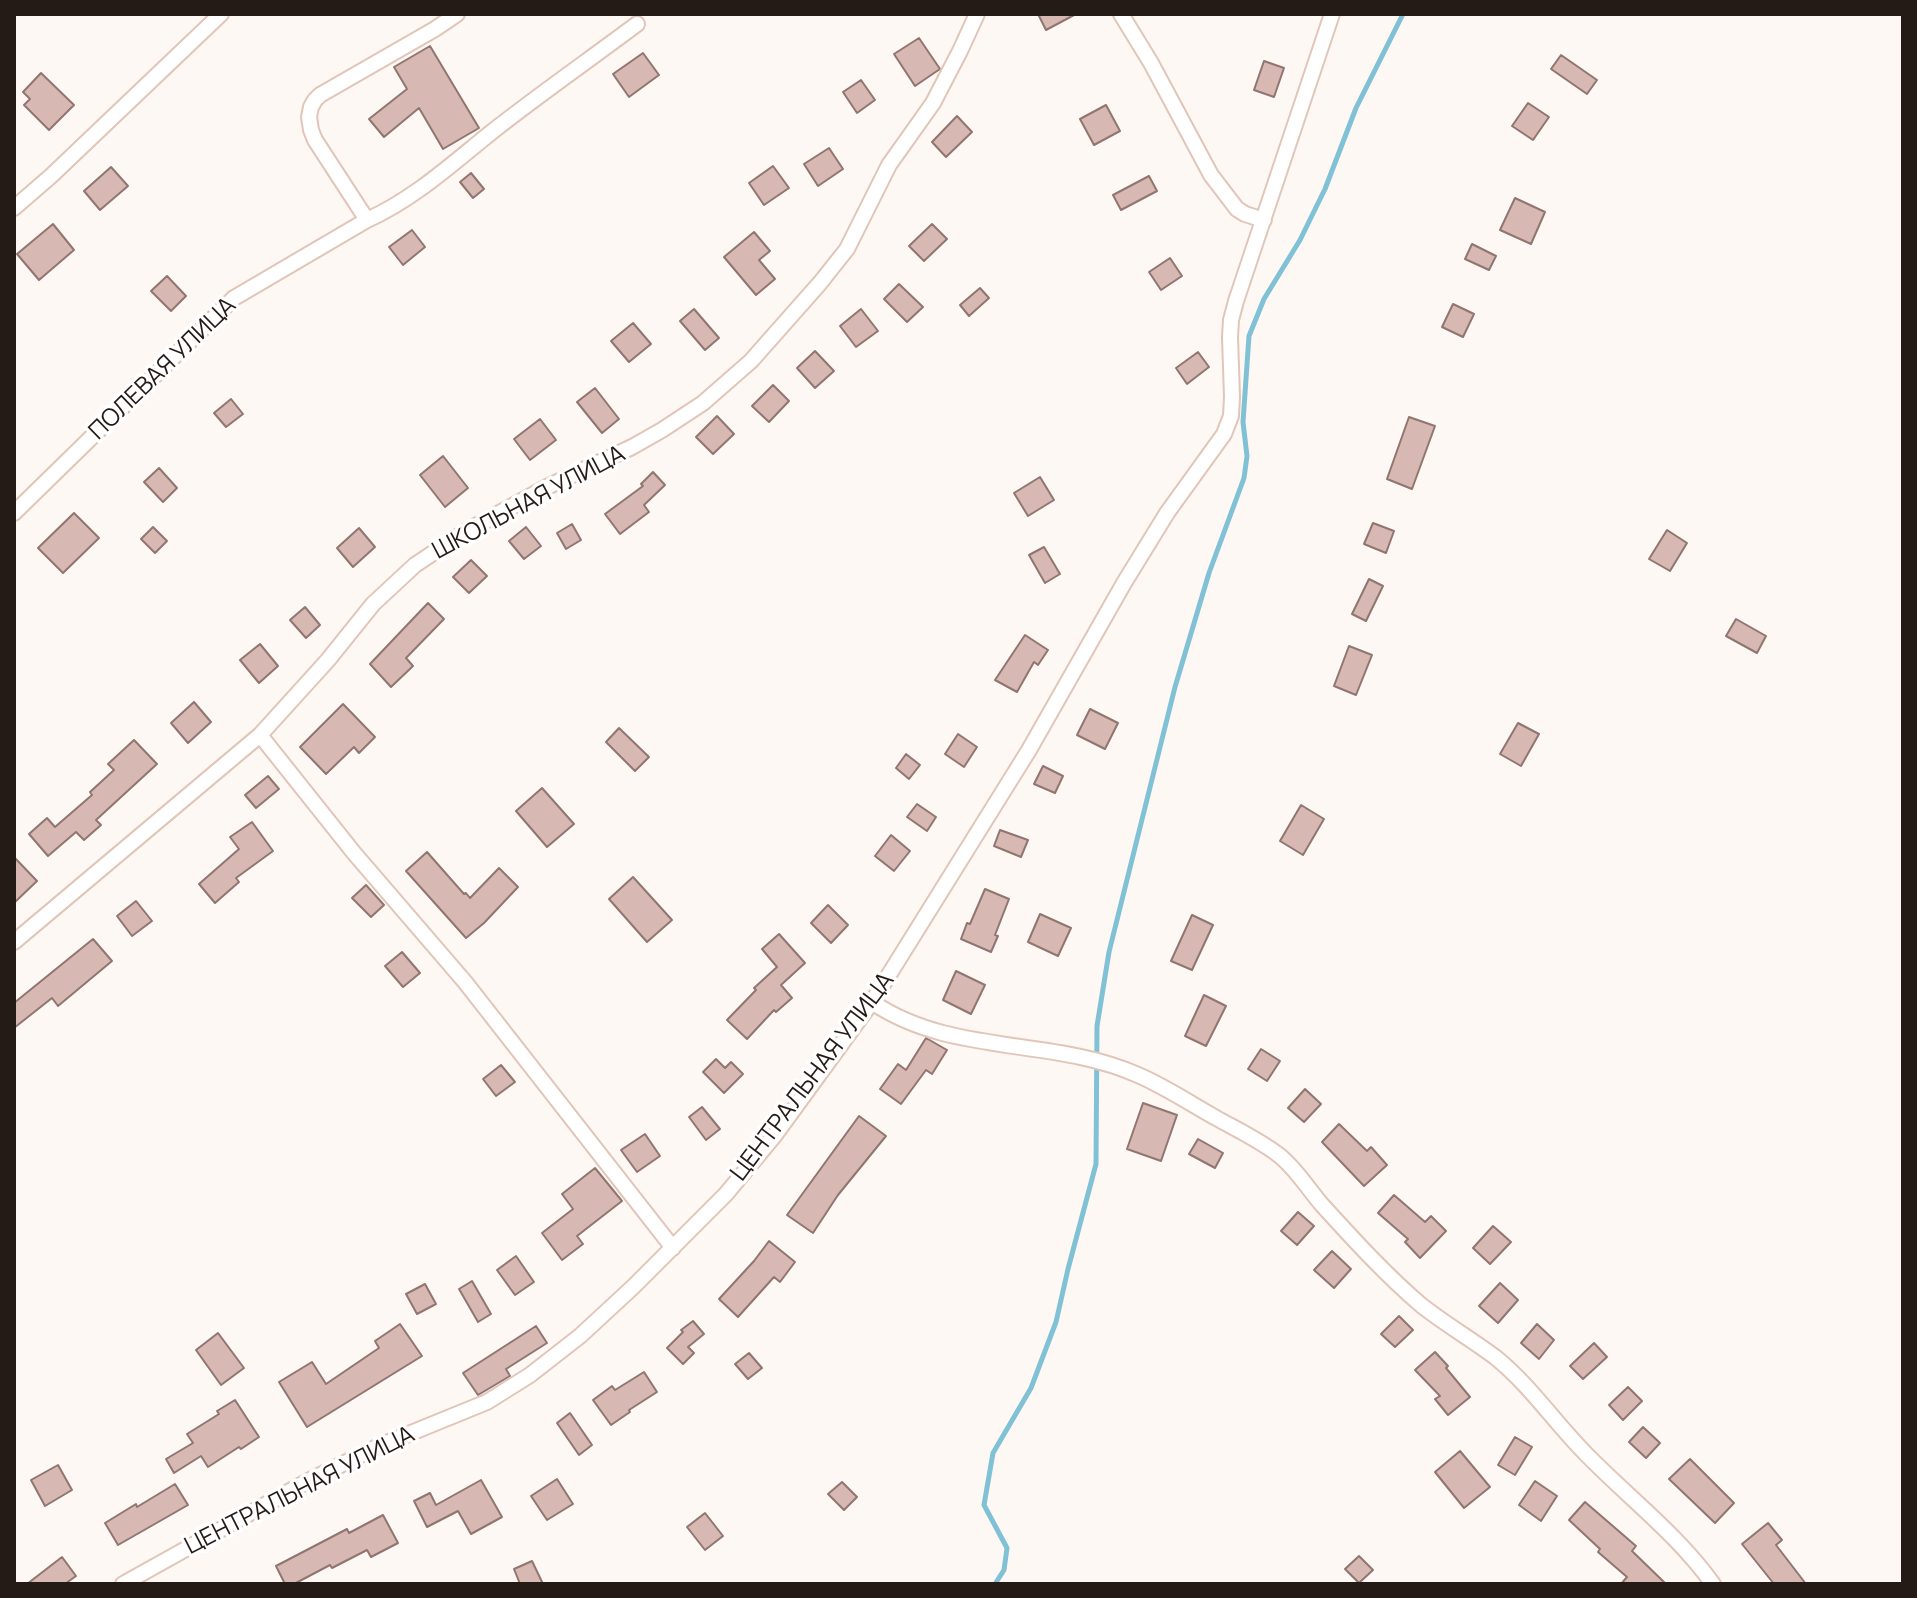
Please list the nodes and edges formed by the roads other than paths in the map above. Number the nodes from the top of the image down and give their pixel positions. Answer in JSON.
{"nodes":[{"id":1,"x":221,"y":14,"type":"edge"},
{"id":2,"x":457,"y":14,"type":"edge"},
{"id":3,"x":977,"y":14,"type":"edge"},
{"id":4,"x":1121,"y":14,"type":"edge"},
{"id":5,"x":1332,"y":14,"type":"edge"},
{"id":6,"x":637,"y":24,"type":"dead end"},
{"id":7,"x":14,"y":208,"type":"edge"},
{"id":8,"x":367,"y":220,"type":"junction"},
{"id":9,"x":1264,"y":220,"type":"junction"},
{"id":10,"x":14,"y":513,"type":"edge"},
{"id":11,"x":260,"y":735,"type":"junction"},
{"id":12,"x":14,"y":942,"type":"edge"},
{"id":13,"x":872,"y":1002,"type":"junction"},
{"id":14,"x":673,"y":1248,"type":"junction"},
{"id":15,"x":123,"y":1584,"type":"edge"},
{"id":16,"x":1713,"y":1584,"type":"edge"}],
"edges":[{"from":1,"to":7,"type":"street"},
{"from":2,"to":8,"type":"street"},
{"from":3,"to":11,"type":"street","name":"ШКОЛЬНАЯ УЛИЦА"},
{"from":4,"to":9,"type":"street"},
{"from":5,"to":9,"type":"street","name":"ЦЕНТРАЛЬНАЯ УЛИЦА"},
{"from":6,"to":8,"type":"street","name":"ПОЛЕВАЯ УЛИЦА"},
{"from":8,"to":10,"type":"street","name":"ПОЛЕВАЯ УЛИЦА"},
{"from":9,"to":13,"type":"street","name":"ЦЕНТРАЛЬНАЯ УЛИЦА"},
{"from":11,"to":12,"type":"street","name":"ШКОЛЬНАЯ УЛИЦА"},
{"from":11,"to":14,"type":"street"},
{"from":13,"to":14,"type":"street","name":"ЦЕНТРАЛЬНАЯ УЛИЦА"},
{"from":13,"to":16,"type":"street"},
{"from":14,"to":15,"type":"street","name":"ЦЕНТРАЛЬНАЯ УЛИЦА"}]}
